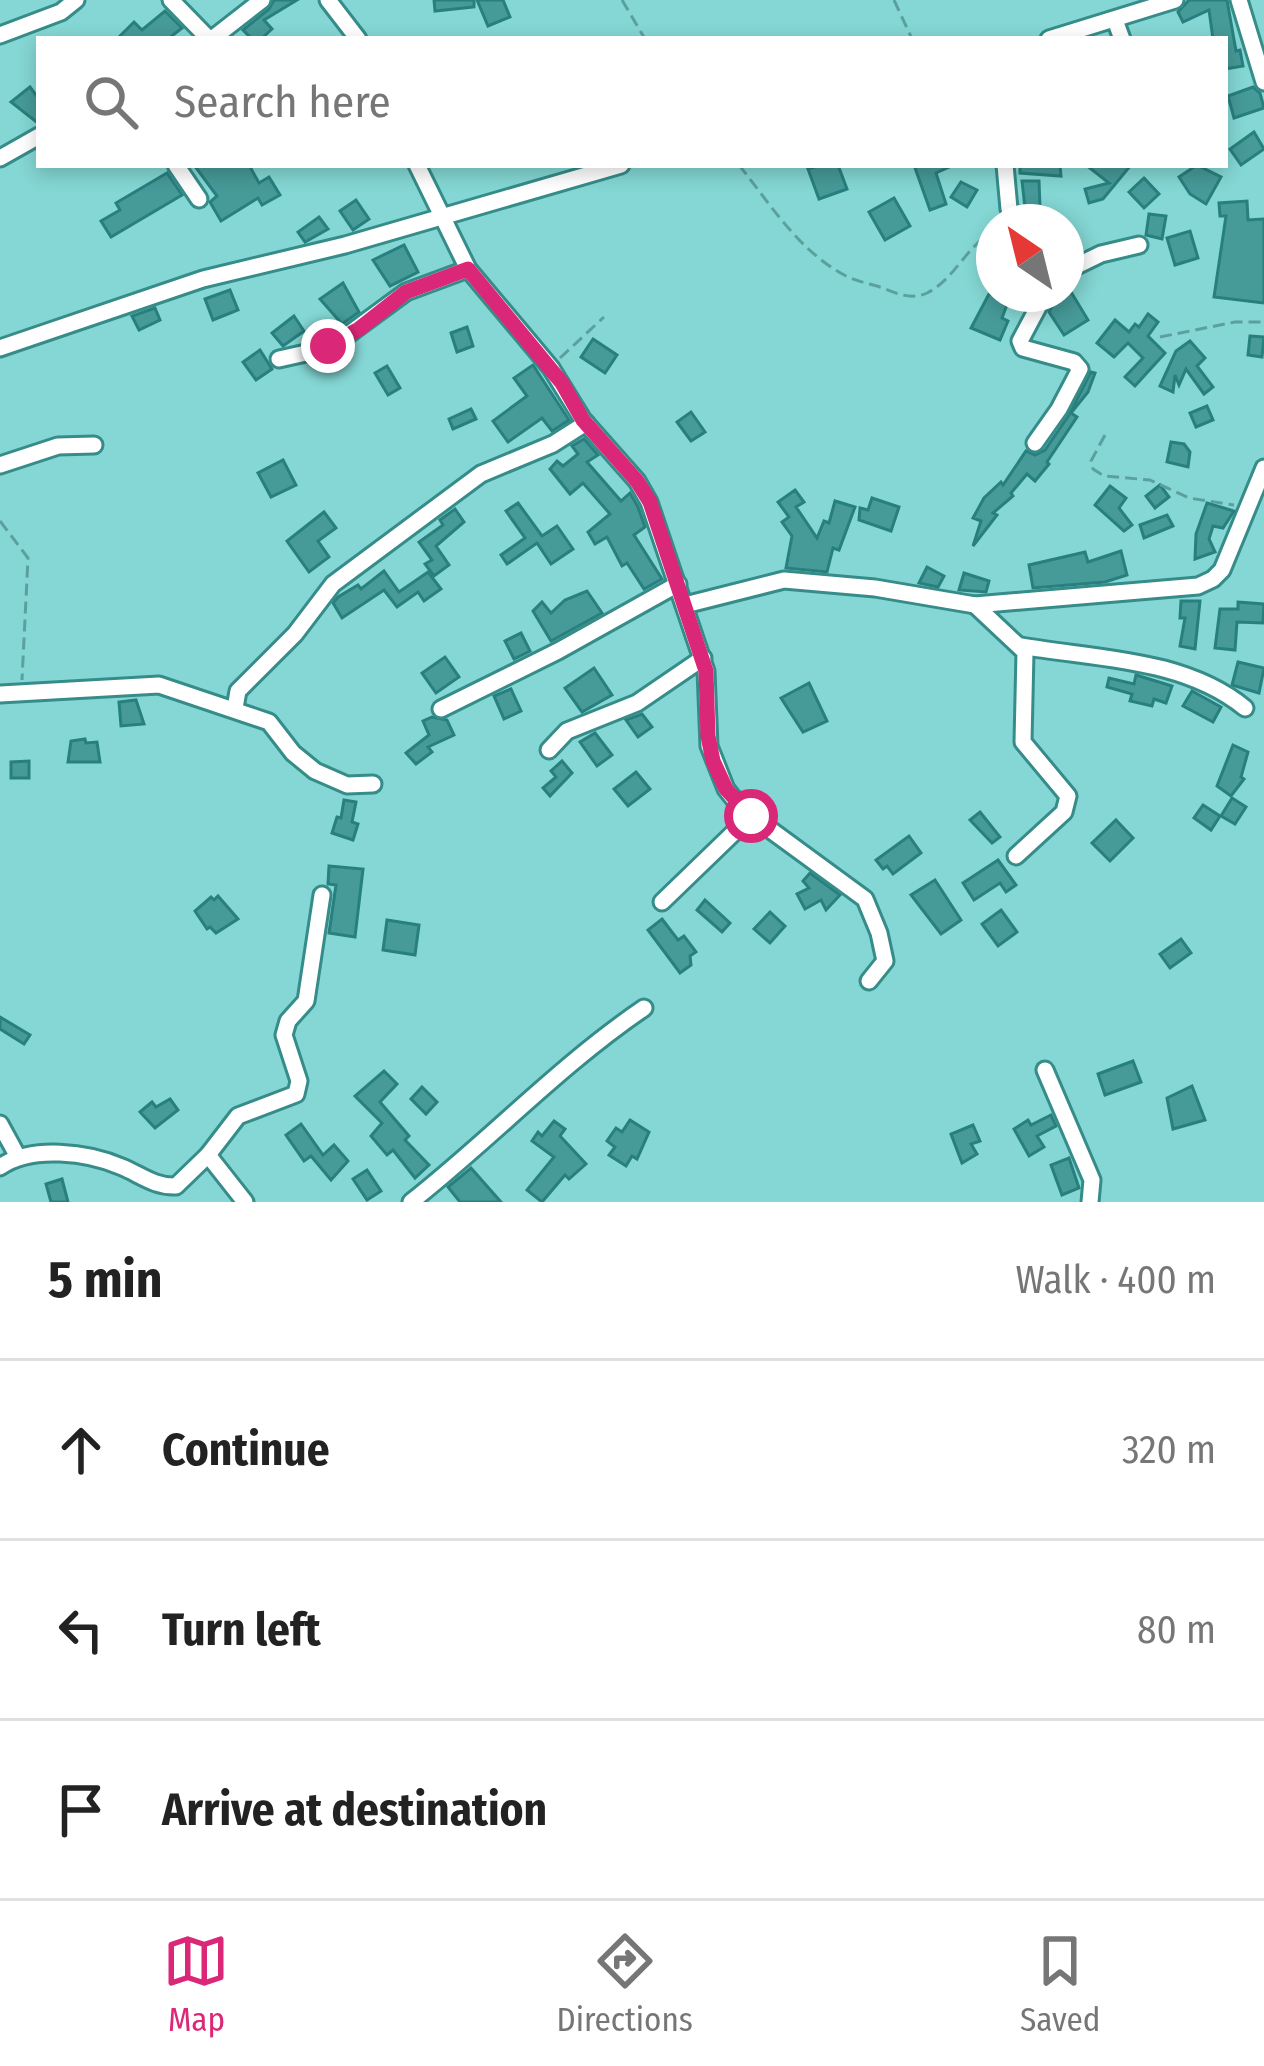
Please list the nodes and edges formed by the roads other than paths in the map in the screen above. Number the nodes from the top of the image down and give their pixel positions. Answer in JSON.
{"nodes":[{"id":1,"x":76,"y":0,"type":"edge"},
{"id":2,"x":171,"y":0,"type":"edge"},
{"id":3,"x":262,"y":0,"type":"edge"},
{"id":4,"x":328,"y":0,"type":"edge"},
{"id":5,"x":1175,"y":0,"type":"edge"},
{"id":6,"x":1239,"y":0,"type":"edge"},
{"id":7,"x":1115,"y":20,"type":"junction"},
{"id":8,"x":0,"y":34,"type":"edge"},
{"id":9,"x":208,"y":36,"type":"edge"},
{"id":10,"x":215,"y":36,"type":"edge"},
{"id":11,"x":356,"y":36,"type":"edge"},
{"id":12,"x":1059,"y":36,"type":"edge"},
{"id":13,"x":1121,"y":36,"type":"edge"},
{"id":14,"x":1264,"y":82,"type":"edge"},
{"id":15,"x":36,"y":138,"type":"edge"},
{"id":16,"x":0,"y":158,"type":"edge"},
{"id":17,"x":178,"y":168,"type":"edge"},
{"id":18,"x":418,"y":168,"type":"edge"},
{"id":19,"x":611,"y":168,"type":"edge"},
{"id":20,"x":1005,"y":168,"type":"edge"},
{"id":21,"x":199,"y":199,"type":"dead end"},
{"id":22,"x":1009,"y":204,"type":"edge"},
{"id":23,"x":440,"y":217,"type":"junction"},
{"id":24,"x":1139,"y":245,"type":"dead end"},
{"id":25,"x":1084,"y":263,"type":"edge"},
{"id":26,"x":468,"y":269,"type":"junction"},
{"id":27,"x":1036,"y":312,"type":"edge"},
{"id":28,"x":0,"y":347,"type":"edge"},
{"id":29,"x":279,"y":359,"type":"dead end"},
{"id":30,"x":586,"y":423,"type":"junction"},
{"id":31,"x":1035,"y":443,"type":"dead end"},
{"id":32,"x":94,"y":445,"type":"dead end"},
{"id":33,"x":0,"y":465,"type":"edge"},
{"id":34,"x":1264,"y":468,"type":"edge"},
{"id":35,"x":678,"y":584,"type":"junction"},
{"id":36,"x":685,"y":605,"type":"junction"},
{"id":37,"x":975,"y":605,"type":"junction"},
{"id":38,"x":1021,"y":646,"type":"junction"},
{"id":39,"x":703,"y":658,"type":"junction"},
{"id":40,"x":0,"y":694,"type":"edge"},
{"id":41,"x":235,"y":708,"type":"junction"},
{"id":42,"x":1245,"y":708,"type":"dead end"},
{"id":43,"x":441,"y":709,"type":"dead end"},
{"id":44,"x":549,"y":750,"type":"dead end"},
{"id":45,"x":373,"y":784,"type":"dead end"},
{"id":46,"x":751,"y":816,"type":"junction"},
{"id":47,"x":1016,"y":856,"type":"dead end"},
{"id":48,"x":322,"y":895,"type":"dead end"},
{"id":49,"x":662,"y":902,"type":"dead end"},
{"id":50,"x":869,"y":981,"type":"dead end"},
{"id":51,"x":644,"y":1008,"type":"dead end"},
{"id":52,"x":1045,"y":1070,"type":"dead end"},
{"id":53,"x":0,"y":1124,"type":"edge"},
{"id":54,"x":208,"y":1155,"type":"junction"},
{"id":55,"x":18,"y":1157,"type":"junction"},
{"id":56,"x":0,"y":1167,"type":"edge"},
{"id":57,"x":165,"y":1186,"type":"junction"},
{"id":58,"x":179,"y":1202,"type":"edge"},
{"id":59,"x":245,"y":1202,"type":"edge"},
{"id":60,"x":411,"y":1202,"type":"edge"},
{"id":61,"x":1090,"y":1202,"type":"edge"}],
"edges":[{"from":1,"to":8,"type":"street"},
{"from":2,"to":9,"type":"street"},
{"from":3,"to":10,"type":"street"},
{"from":4,"to":11,"type":"street"},
{"from":5,"to":7,"type":"street"},
{"from":6,"to":14,"type":"street"},
{"from":7,"to":12,"type":"street"},
{"from":7,"to":13,"type":"street"},
{"from":15,"to":16,"type":"street"},
{"from":17,"to":21,"type":"street"},
{"from":18,"to":23,"type":"street"},
{"from":19,"to":23,"type":"street"},
{"from":20,"to":22,"type":"street"},
{"from":23,"to":26,"type":"street"},
{"from":23,"to":28,"type":"street"},
{"from":24,"to":25,"type":"street"},
{"from":26,"to":29,"type":"street"},
{"from":26,"to":30,"type":"street"},
{"from":27,"to":31,"type":"street"},
{"from":30,"to":35,"type":"street"},
{"from":30,"to":41,"type":"street"},
{"from":32,"to":33,"type":"street"},
{"from":34,"to":37,"type":"street"},
{"from":35,"to":36,"type":"street"},
{"from":35,"to":43,"type":"street"},
{"from":36,"to":37,"type":"street"},
{"from":36,"to":39,"type":"street"},
{"from":37,"to":38,"type":"street"},
{"from":38,"to":42,"type":"street"},
{"from":38,"to":47,"type":"street"},
{"from":39,"to":44,"type":"street"},
{"from":39,"to":46,"type":"street"},
{"from":40,"to":41,"type":"street"},
{"from":41,"to":45,"type":"street"},
{"from":46,"to":49,"type":"street"},
{"from":46,"to":50,"type":"street"},
{"from":48,"to":54,"type":"street"},
{"from":51,"to":60,"type":"street"},
{"from":52,"to":61,"type":"street"},
{"from":53,"to":55,"type":"street"},
{"from":54,"to":57,"type":"street"},
{"from":54,"to":59,"type":"street"},
{"from":55,"to":56,"type":"street"},
{"from":55,"to":57,"type":"street"},
{"from":57,"to":58,"type":"street"}]}
